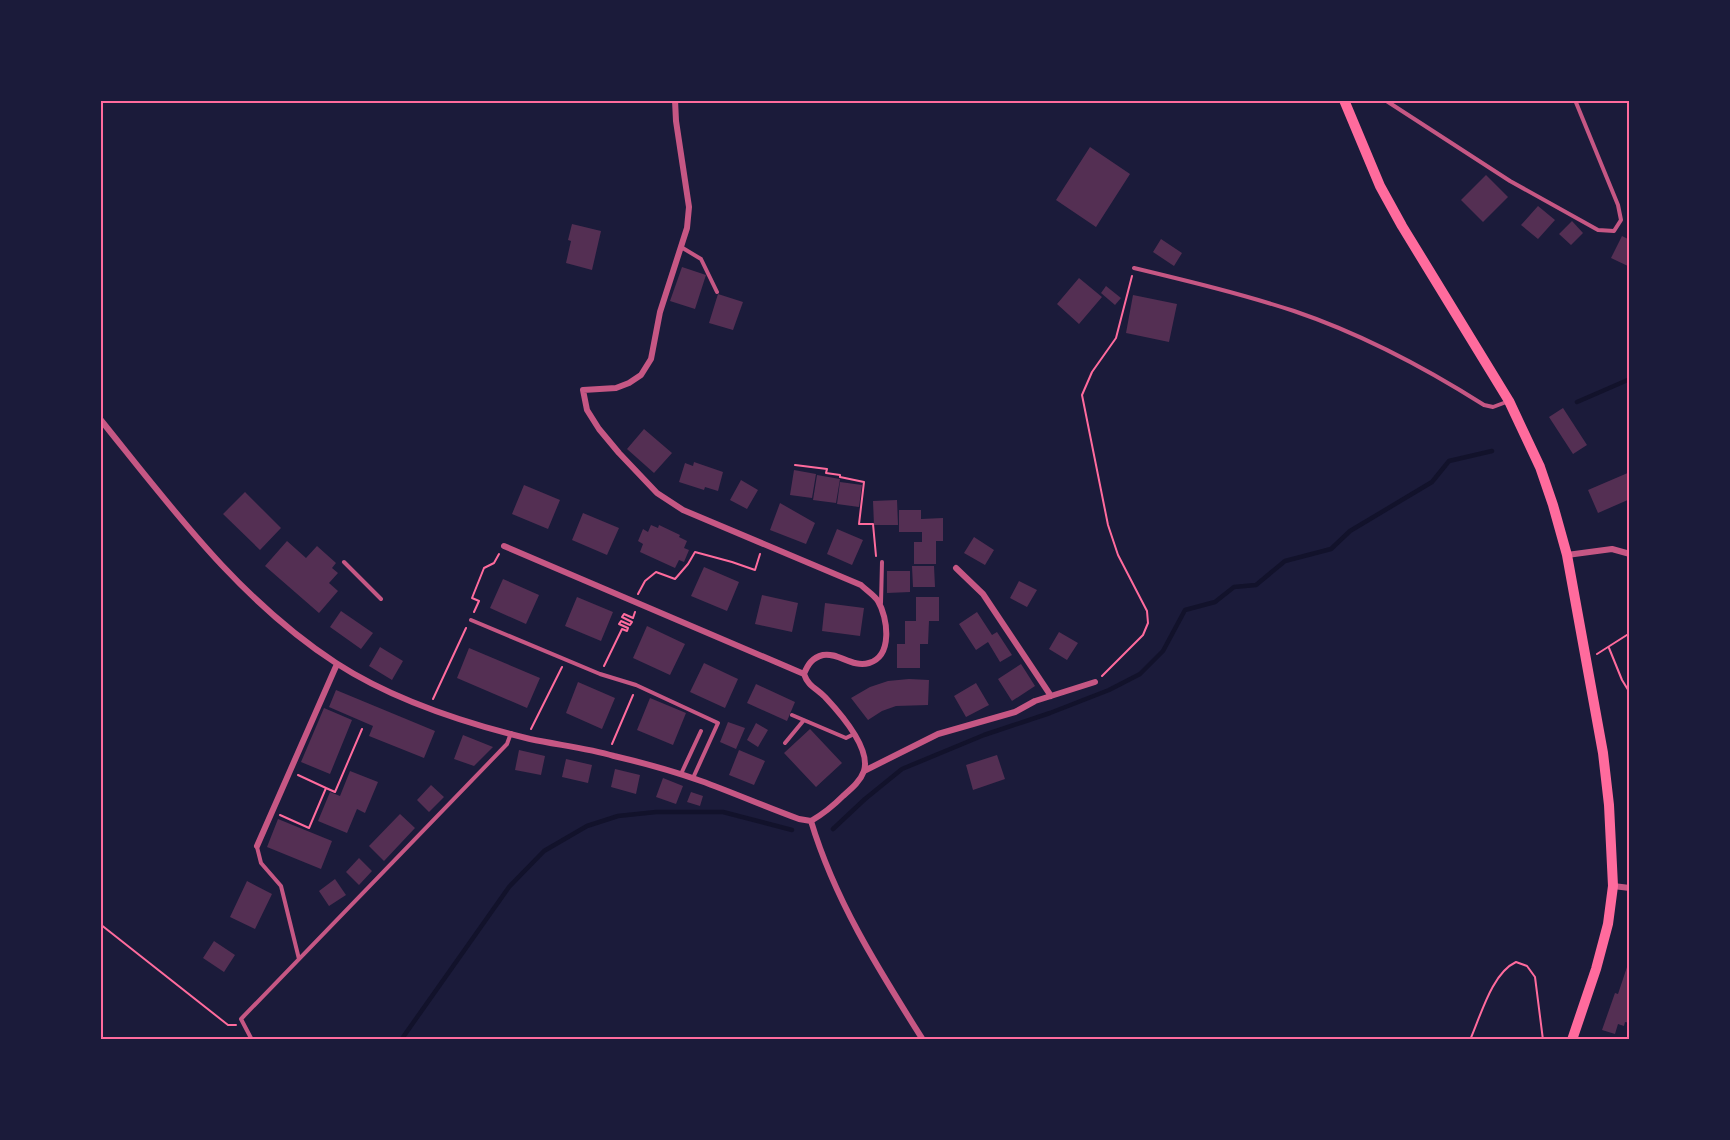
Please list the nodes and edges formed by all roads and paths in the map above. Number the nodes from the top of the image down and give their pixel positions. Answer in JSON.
{"nodes":[{"id":1,"x":675,"y":100,"type":"edge"},
{"id":2,"x":1344,"y":100,"type":"edge"},
{"id":3,"x":1385,"y":100,"type":"edge"},
{"id":4,"x":1575,"y":100,"type":"edge"},
{"id":5,"x":681,"y":247,"type":"junction"},
{"id":6,"x":1134,"y":268,"type":"joint"},
{"id":7,"x":717,"y":292,"type":"dead end"},
{"id":8,"x":1509,"y":401,"type":"junction"},
{"id":9,"x":100,"y":419,"type":"edge"},
{"id":10,"x":795,"y":465,"type":"dead end"},
{"id":11,"x":873,"y":524,"type":"dead end"},
{"id":12,"x":504,"y":546,"type":"dead end"},
{"id":13,"x":762,"y":550,"type":"dead end"},
{"id":14,"x":1629,"y":554,"type":"edge"},
{"id":15,"x":1568,"y":555,"type":"junction"},
{"id":16,"x":344,"y":562,"type":"dead end"},
{"id":17,"x":882,"y":562,"type":"dead end"},
{"id":18,"x":494,"y":563,"type":"dead end"},
{"id":19,"x":956,"y":568,"type":"dead end"},
{"id":20,"x":636,"y":597,"type":"dead end"},
{"id":21,"x":381,"y":599,"type":"dead end"},
{"id":22,"x":881,"y":610,"type":"junction"},
{"id":23,"x":633,"y":618,"type":"dead end"},
{"id":24,"x":471,"y":620,"type":"junction"},
{"id":25,"x":1629,"y":633,"type":"edge"},
{"id":26,"x":1609,"y":648,"type":"junction"},
{"id":27,"x":1599,"y":654,"type":"dead end"},
{"id":28,"x":607,"y":660,"type":"dead end"},
{"id":29,"x":337,"y":664,"type":"junction"},
{"id":30,"x":804,"y":674,"type":"junction"},
{"id":31,"x":557,"y":675,"type":"dead end"},
{"id":32,"x":1095,"y":682,"type":"joint"},
{"id":33,"x":1629,"y":693,"type":"edge"},
{"id":34,"x":1050,"y":696,"type":"junction"},
{"id":35,"x":433,"y":699,"type":"dead end"},
{"id":36,"x":631,"y":703,"type":"dead end"},
{"id":37,"x":792,"y":715,"type":"dead end"},
{"id":38,"x":804,"y":720,"type":"junction"},
{"id":39,"x":531,"y":726,"type":"dead end"},
{"id":40,"x":362,"y":729,"type":"dead end"},
{"id":41,"x":701,"y":731,"type":"dead end"},
{"id":42,"x":511,"y":733,"type":"junction"},
{"id":43,"x":854,"y":733,"type":"junction"},
{"id":44,"x":612,"y":743,"type":"dead end"},
{"id":45,"x":785,"y":743,"type":"dead end"},
{"id":46,"x":290,"y":771,"type":"junction"},
{"id":47,"x":864,"y":771,"type":"junction"},
{"id":48,"x":681,"y":774,"type":"junction"},
{"id":49,"x":693,"y":778,"type":"junction"},
{"id":50,"x":326,"y":788,"type":"junction"},
{"id":51,"x":272,"y":811,"type":"junction"},
{"id":52,"x":811,"y":821,"type":"junction"},
{"id":53,"x":256,"y":846,"type":"joint"},
{"id":54,"x":1613,"y":886,"type":"junction"},
{"id":55,"x":1629,"y":888,"type":"edge"},
{"id":56,"x":100,"y":924,"type":"edge"},
{"id":57,"x":299,"y":959,"type":"junction"},
{"id":58,"x":244,"y":1026,"type":"junction"},
{"id":59,"x":252,"y":1040,"type":"edge"},
{"id":60,"x":923,"y":1040,"type":"edge"},
{"id":61,"x":1470,"y":1040,"type":"edge"},
{"id":62,"x":1543,"y":1040,"type":"edge"},
{"id":63,"x":1572,"y":1040,"type":"edge"}],
"edges":[{"from":1,"to":5,"type":"street"},
{"from":2,"to":8,"type":"main road"},
{"from":3,"to":4,"type":"lane"},
{"from":5,"to":7,"type":"lane"},
{"from":5,"to":22,"type":"street"},
{"from":6,"to":8,"type":"lane"},
{"from":6,"to":32,"type":"path"},
{"from":8,"to":15,"type":"main road"},
{"from":9,"to":29,"type":"street"},
{"from":10,"to":11,"type":"path"},
{"from":12,"to":30,"type":"street"},
{"from":13,"to":20,"type":"path"},
{"from":14,"to":15,"type":"street"},
{"from":15,"to":54,"type":"main road"},
{"from":16,"to":21,"type":"lane"},
{"from":17,"to":22,"type":"lane"},
{"from":18,"to":24,"type":"path"},
{"from":19,"to":34,"type":"street"},
{"from":22,"to":30,"type":"street"},
{"from":23,"to":28,"type":"path"},
{"from":24,"to":35,"type":"path"},
{"from":24,"to":49,"type":"lane"},
{"from":25,"to":26,"type":"path"},
{"from":26,"to":27,"type":"path"},
{"from":26,"to":33,"type":"path"},
{"from":29,"to":42,"type":"street"},
{"from":29,"to":46,"type":"street"},
{"from":30,"to":43,"type":"street"},
{"from":31,"to":39,"type":"path"},
{"from":32,"to":34,"type":"street"},
{"from":34,"to":47,"type":"street"},
{"from":36,"to":44,"type":"path"},
{"from":37,"to":38,"type":"lane"},
{"from":38,"to":43,"type":"lane"},
{"from":38,"to":45,"type":"lane"},
{"from":40,"to":50,"type":"path"},
{"from":41,"to":48,"type":"lane"},
{"from":42,"to":48,"type":"street"},
{"from":42,"to":57,"type":"lane"},
{"from":43,"to":47,"type":"street"},
{"from":46,"to":50,"type":"path"},
{"from":46,"to":51,"type":"street"},
{"from":47,"to":52,"type":"street"},
{"from":48,"to":49,"type":"street"},
{"from":49,"to":52,"type":"street"},
{"from":50,"to":51,"type":"path"},
{"from":51,"to":53,"type":"street"},
{"from":52,"to":60,"type":"street"},
{"from":53,"to":57,"type":"lane"},
{"from":54,"to":55,"type":"street"},
{"from":54,"to":63,"type":"main road"},
{"from":56,"to":58,"type":"path"},
{"from":57,"to":58,"type":"lane"},
{"from":58,"to":59,"type":"lane"},
{"from":61,"to":62,"type":"path"}]}
